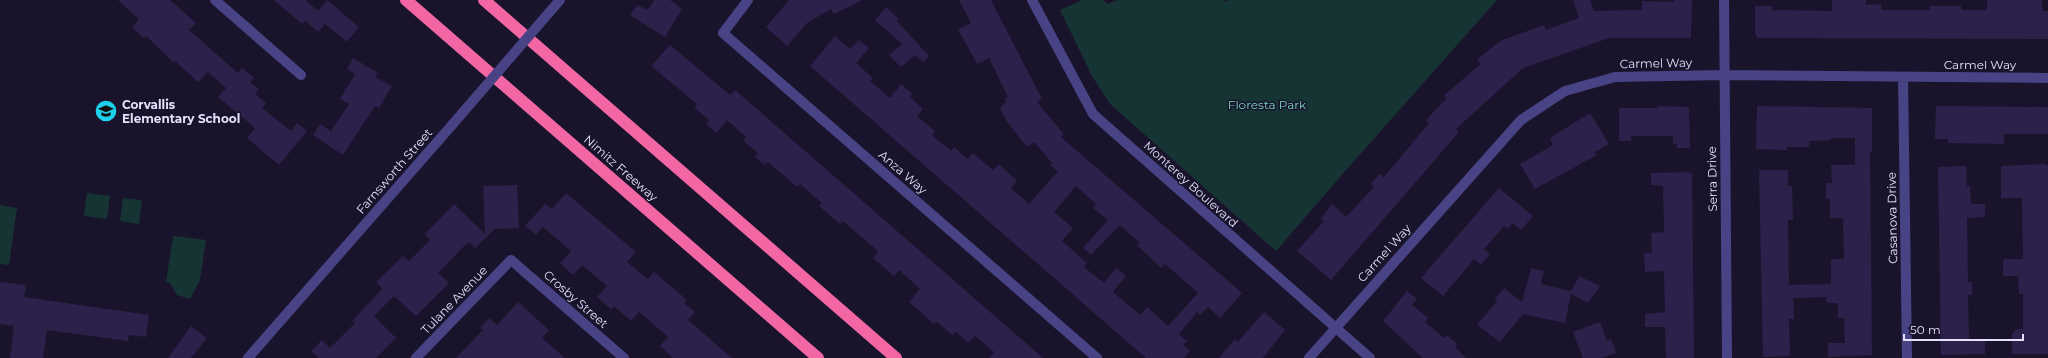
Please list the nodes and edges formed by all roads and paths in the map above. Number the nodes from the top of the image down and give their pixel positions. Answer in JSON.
{"nodes":[{"id":1,"x":215,"y":0,"type":"edge"},
{"id":2,"x":406,"y":0,"type":"edge"},
{"id":3,"x":484,"y":0,"type":"edge"},
{"id":4,"x":560,"y":0,"type":"edge"},
{"id":5,"x":748,"y":0,"type":"edge"},
{"id":6,"x":1032,"y":0,"type":"edge"},
{"id":7,"x":1724,"y":0,"type":"edge"},
{"id":8,"x":301,"y":75,"type":"dead end"},
{"id":9,"x":1724,"y":75,"type":"junction"},
{"id":10,"x":1903,"y":77,"type":"junction"},
{"id":11,"x":2048,"y":78,"type":"edge"},
{"id":12,"x":511,"y":260,"type":"joint"},
{"id":13,"x":1334,"y":328,"type":"junction"},
{"id":14,"x":248,"y":358,"type":"edge"},
{"id":15,"x":416,"y":358,"type":"edge"},
{"id":16,"x":624,"y":358,"type":"edge"},
{"id":17,"x":818,"y":358,"type":"edge"},
{"id":18,"x":896,"y":358,"type":"edge"},
{"id":19,"x":1097,"y":358,"type":"edge"},
{"id":20,"x":1309,"y":358,"type":"edge"},
{"id":21,"x":1370,"y":358,"type":"edge"},
{"id":22,"x":1727,"y":358,"type":"edge"},
{"id":23,"x":1907,"y":358,"type":"edge"}],
"edges":[{"from":1,"to":8,"type":"street"},
{"from":2,"to":17,"type":"highway","name":"Nimitz Freeway"},
{"from":3,"to":18,"type":"highway"},
{"from":4,"to":14,"type":"street","name":"Farnsworth Street","bridge":true},
{"from":5,"to":19,"type":"street","name":"Anza Way"},
{"from":6,"to":13,"type":"street","name":"Monterey Boulevard"},
{"from":7,"to":9,"type":"street","name":"Serra Drive"},
{"from":9,"to":10,"type":"street","name":"Carmel Way"},
{"from":9,"to":13,"type":"street","name":"Carmel Way"},
{"from":9,"to":22,"type":"street","name":"Serra Drive"},
{"from":10,"to":11,"type":"street","name":"Carmel Way"},
{"from":10,"to":23,"type":"street","name":"Casanova Drive"},
{"from":12,"to":15,"type":"street","name":"Tulane Avenue"},
{"from":12,"to":16,"type":"street","name":"Crosby Street"},
{"from":13,"to":20,"type":"street","name":"Carmel Way"},
{"from":13,"to":21,"type":"street","name":"Monterey Boulevard"}]}
